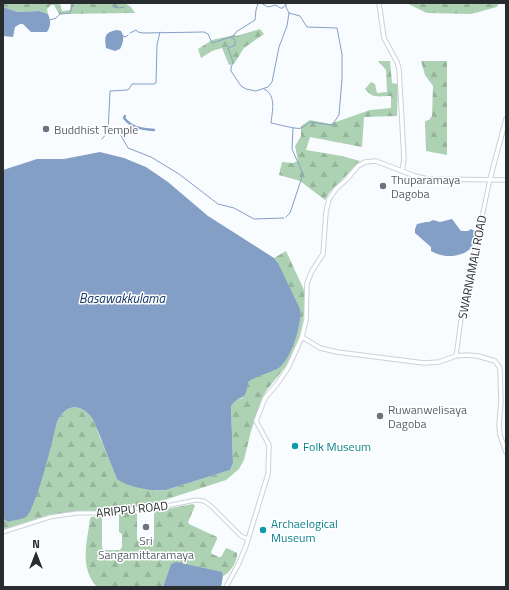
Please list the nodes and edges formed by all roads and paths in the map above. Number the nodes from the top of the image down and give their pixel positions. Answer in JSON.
{"nodes":[{"id":1,"x":379,"y":3,"type":"edge"},
{"id":2,"x":506,"y":119,"type":"edge"},
{"id":3,"x":402,"y":171,"type":"junction"},
{"id":4,"x":490,"y":179,"type":"junction"},
{"id":5,"x":506,"y":180,"type":"edge"},
{"id":6,"x":302,"y":337,"type":"junction"},
{"id":7,"x":456,"y":356,"type":"junction"},
{"id":8,"x":506,"y":452,"type":"edge"},
{"id":9,"x":3,"y":532,"type":"edge"},
{"id":10,"x":248,"y":539,"type":"junction"},
{"id":11,"x":226,"y":587,"type":"edge"}],
"edges":[{"from":1,"to":3,"type":"main road"},
{"from":2,"to":4,"type":"main road"},
{"from":3,"to":4,"type":"main road"},
{"from":3,"to":6,"type":"main road"},
{"from":4,"to":5,"type":"main road"},
{"from":4,"to":7,"type":"street","name":"SWARNAMALI ROAD"},
{"from":6,"to":7,"type":"main road"},
{"from":6,"to":10,"type":"main road"},
{"from":7,"to":8,"type":"main road"},
{"from":9,"to":10,"type":"street","name":"ARIPPU ROAD"},
{"from":10,"to":11,"type":"main road"}]}
